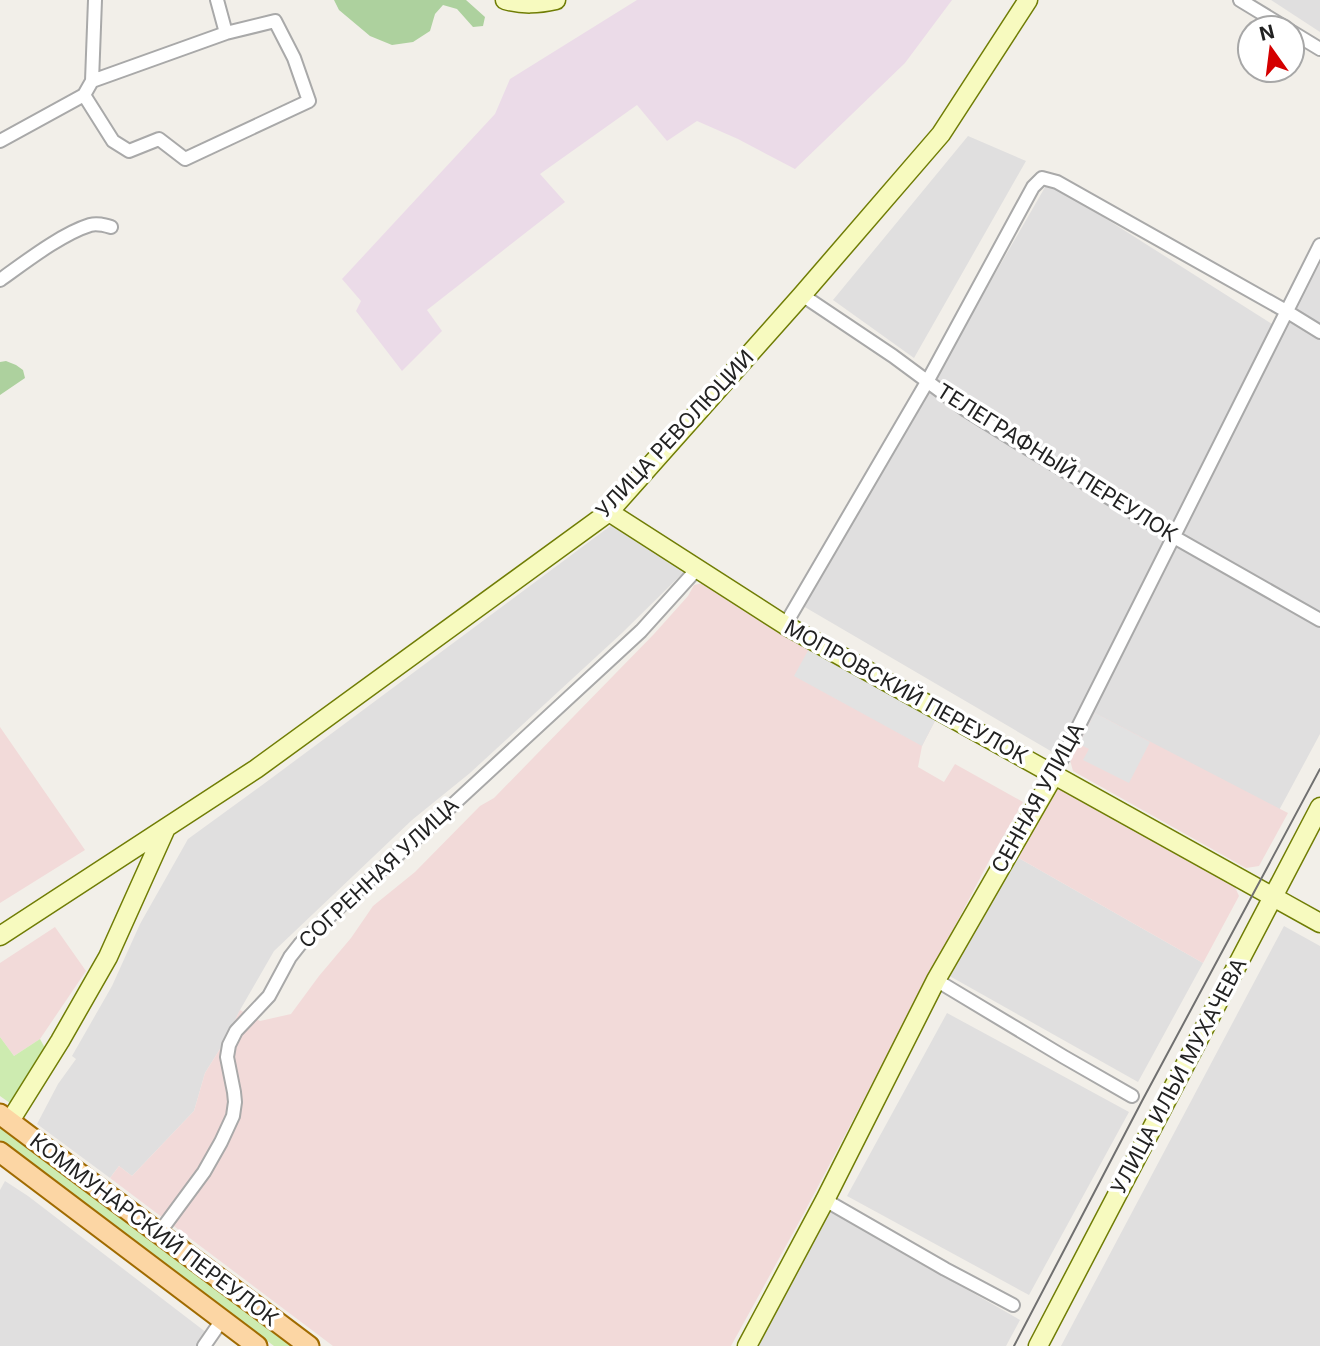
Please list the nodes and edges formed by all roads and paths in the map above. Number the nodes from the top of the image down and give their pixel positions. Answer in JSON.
{"nodes":[{"id":1,"x":95,"y":0,"type":"edge"},
{"id":2,"x":217,"y":0,"type":"edge"},
{"id":3,"x":505,"y":0,"type":"edge"},
{"id":4,"x":556,"y":0,"type":"edge"},
{"id":5,"x":1028,"y":0,"type":"edge"},
{"id":6,"x":1240,"y":0,"type":"edge"},
{"id":7,"x":1263,"y":14,"type":"edge"},
{"id":8,"x":226,"y":33,"type":"junction"},
{"id":9,"x":92,"y":81,"type":"junction"},
{"id":10,"x":85,"y":95,"type":"junction"},
{"id":11,"x":0,"y":141,"type":"edge"},
{"id":12,"x":111,"y":227,"type":"dead end"},
{"id":13,"x":1320,"y":245,"type":"edge"},
{"id":14,"x":0,"y":280,"type":"edge"},
{"id":15,"x":802,"y":295,"type":"junction"},
{"id":16,"x":1286,"y":311,"type":"junction"},
{"id":17,"x":1320,"y":332,"type":"edge"},
{"id":18,"x":927,"y":382,"type":"junction"},
{"id":19,"x":609,"y":512,"type":"junction"},
{"id":20,"x":1174,"y":537,"type":"junction"},
{"id":21,"x":697,"y":569,"type":"junction"},
{"id":22,"x":1320,"y":620,"type":"edge"},
{"id":23,"x":785,"y":625,"type":"junction"},
{"id":24,"x":1054,"y":775,"type":"junction"},
{"id":25,"x":1320,"y":807,"type":"edge"},
{"id":26,"x":166,"y":827,"type":"junction"},
{"id":27,"x":1272,"y":897,"type":"junction"},
{"id":28,"x":1320,"y":923,"type":"edge"},
{"id":29,"x":0,"y":936,"type":"edge"},
{"id":30,"x":936,"y":979,"type":"junction"},
{"id":31,"x":1132,"y":1096,"type":"dead end"},
{"id":32,"x":5,"y":1118,"type":"edge"},
{"id":33,"x":0,"y":1152,"type":"edge"},
{"id":34,"x":825,"y":1200,"type":"junction"},
{"id":35,"x":159,"y":1233,"type":"junction"},
{"id":36,"x":1013,"y":1305,"type":"dead end"},
{"id":37,"x":222,"y":1320,"type":"junction"},
{"id":38,"x":204,"y":1346,"type":"edge"},
{"id":39,"x":257,"y":1346,"type":"edge"},
{"id":40,"x":309,"y":1346,"type":"edge"},
{"id":41,"x":747,"y":1346,"type":"edge"},
{"id":42,"x":1038,"y":1346,"type":"edge"}],
"edges":[{"from":1,"to":9,"type":"street"},
{"from":2,"to":8,"type":"street"},
{"from":3,"to":4,"type":"street"},
{"from":5,"to":15,"type":"street","name":"УЛИЦА РЕВОЛЮЦИИ"},
{"from":6,"to":7,"type":"street"},
{"from":8,"to":9,"type":"street"},
{"from":8,"to":10,"type":"street"},
{"from":9,"to":10,"type":"street"},
{"from":10,"to":11,"type":"street"},
{"from":12,"to":14,"type":"street"},
{"from":13,"to":16,"type":"street","name":"СЕННАЯ УЛИЦА"},
{"from":15,"to":18,"type":"street","name":"ТЕЛЕГРАФНЫЙ ПЕРЕУЛОК"},
{"from":15,"to":19,"type":"street","name":"УЛИЦА РЕВОЛЮЦИИ"},
{"from":16,"to":17,"type":"street"},
{"from":16,"to":18,"type":"street"},
{"from":16,"to":20,"type":"street","name":"СЕННАЯ УЛИЦА"},
{"from":18,"to":20,"type":"street","name":"ТЕЛЕГРАФНЫЙ ПЕРЕУЛОК"},
{"from":18,"to":23,"type":"street"},
{"from":19,"to":21,"type":"street","name":"МОПРОВСКИЙ ПЕРЕУЛОК"},
{"from":19,"to":26,"type":"street","name":"УЛИЦА РЕВОЛЮЦИИ"},
{"from":20,"to":22,"type":"street","name":"ТЕЛЕГРАФНЫЙ ПЕРЕУЛОК"},
{"from":20,"to":24,"type":"street","name":"СЕННАЯ УЛИЦА"},
{"from":21,"to":23,"type":"street","name":"МОПРОВСКИЙ ПЕРЕУЛОК"},
{"from":21,"to":35,"type":"street","name":"СОГРЕННАЯ УЛИЦА"},
{"from":23,"to":24,"type":"street","name":"МОПРОВСКИЙ ПЕРЕУЛОК"},
{"from":24,"to":27,"type":"street","name":"МОПРОВСКИЙ ПЕРЕУЛОК"},
{"from":24,"to":30,"type":"street","name":"СЕННАЯ УЛИЦА"},
{"from":25,"to":27,"type":"street","name":"УЛИЦА ИЛЬИ МУХАЧЕВА"},
{"from":26,"to":29,"type":"street","name":"УЛИЦА РЕВОЛЮЦИИ"},
{"from":26,"to":32,"type":"street"},
{"from":27,"to":28,"type":"street","name":"МОПРОВСКИЙ ПЕРЕУЛОК"},
{"from":27,"to":42,"type":"street","name":"УЛИЦА ИЛЬИ МУХАЧЕВА"},
{"from":30,"to":31,"type":"street"},
{"from":30,"to":34,"type":"street","name":"СЕННАЯ УЛИЦА"},
{"from":32,"to":35,"type":"main road","name":"КОММУНАРСКИЙ ПЕРЕУЛОК"},
{"from":33,"to":37,"type":"main road","name":"КОММУНАРСКИЙ ПЕРЕУЛОК"},
{"from":34,"to":36,"type":"street"},
{"from":34,"to":41,"type":"street","name":"СЕННАЯ УЛИЦА"},
{"from":35,"to":40,"type":"main road","name":"КОММУНАРСКИЙ ПЕРЕУЛОК"},
{"from":37,"to":38,"type":"street"},
{"from":37,"to":39,"type":"main road","name":"КОММУНАРСКИЙ ПЕРЕУЛОК"}]}
